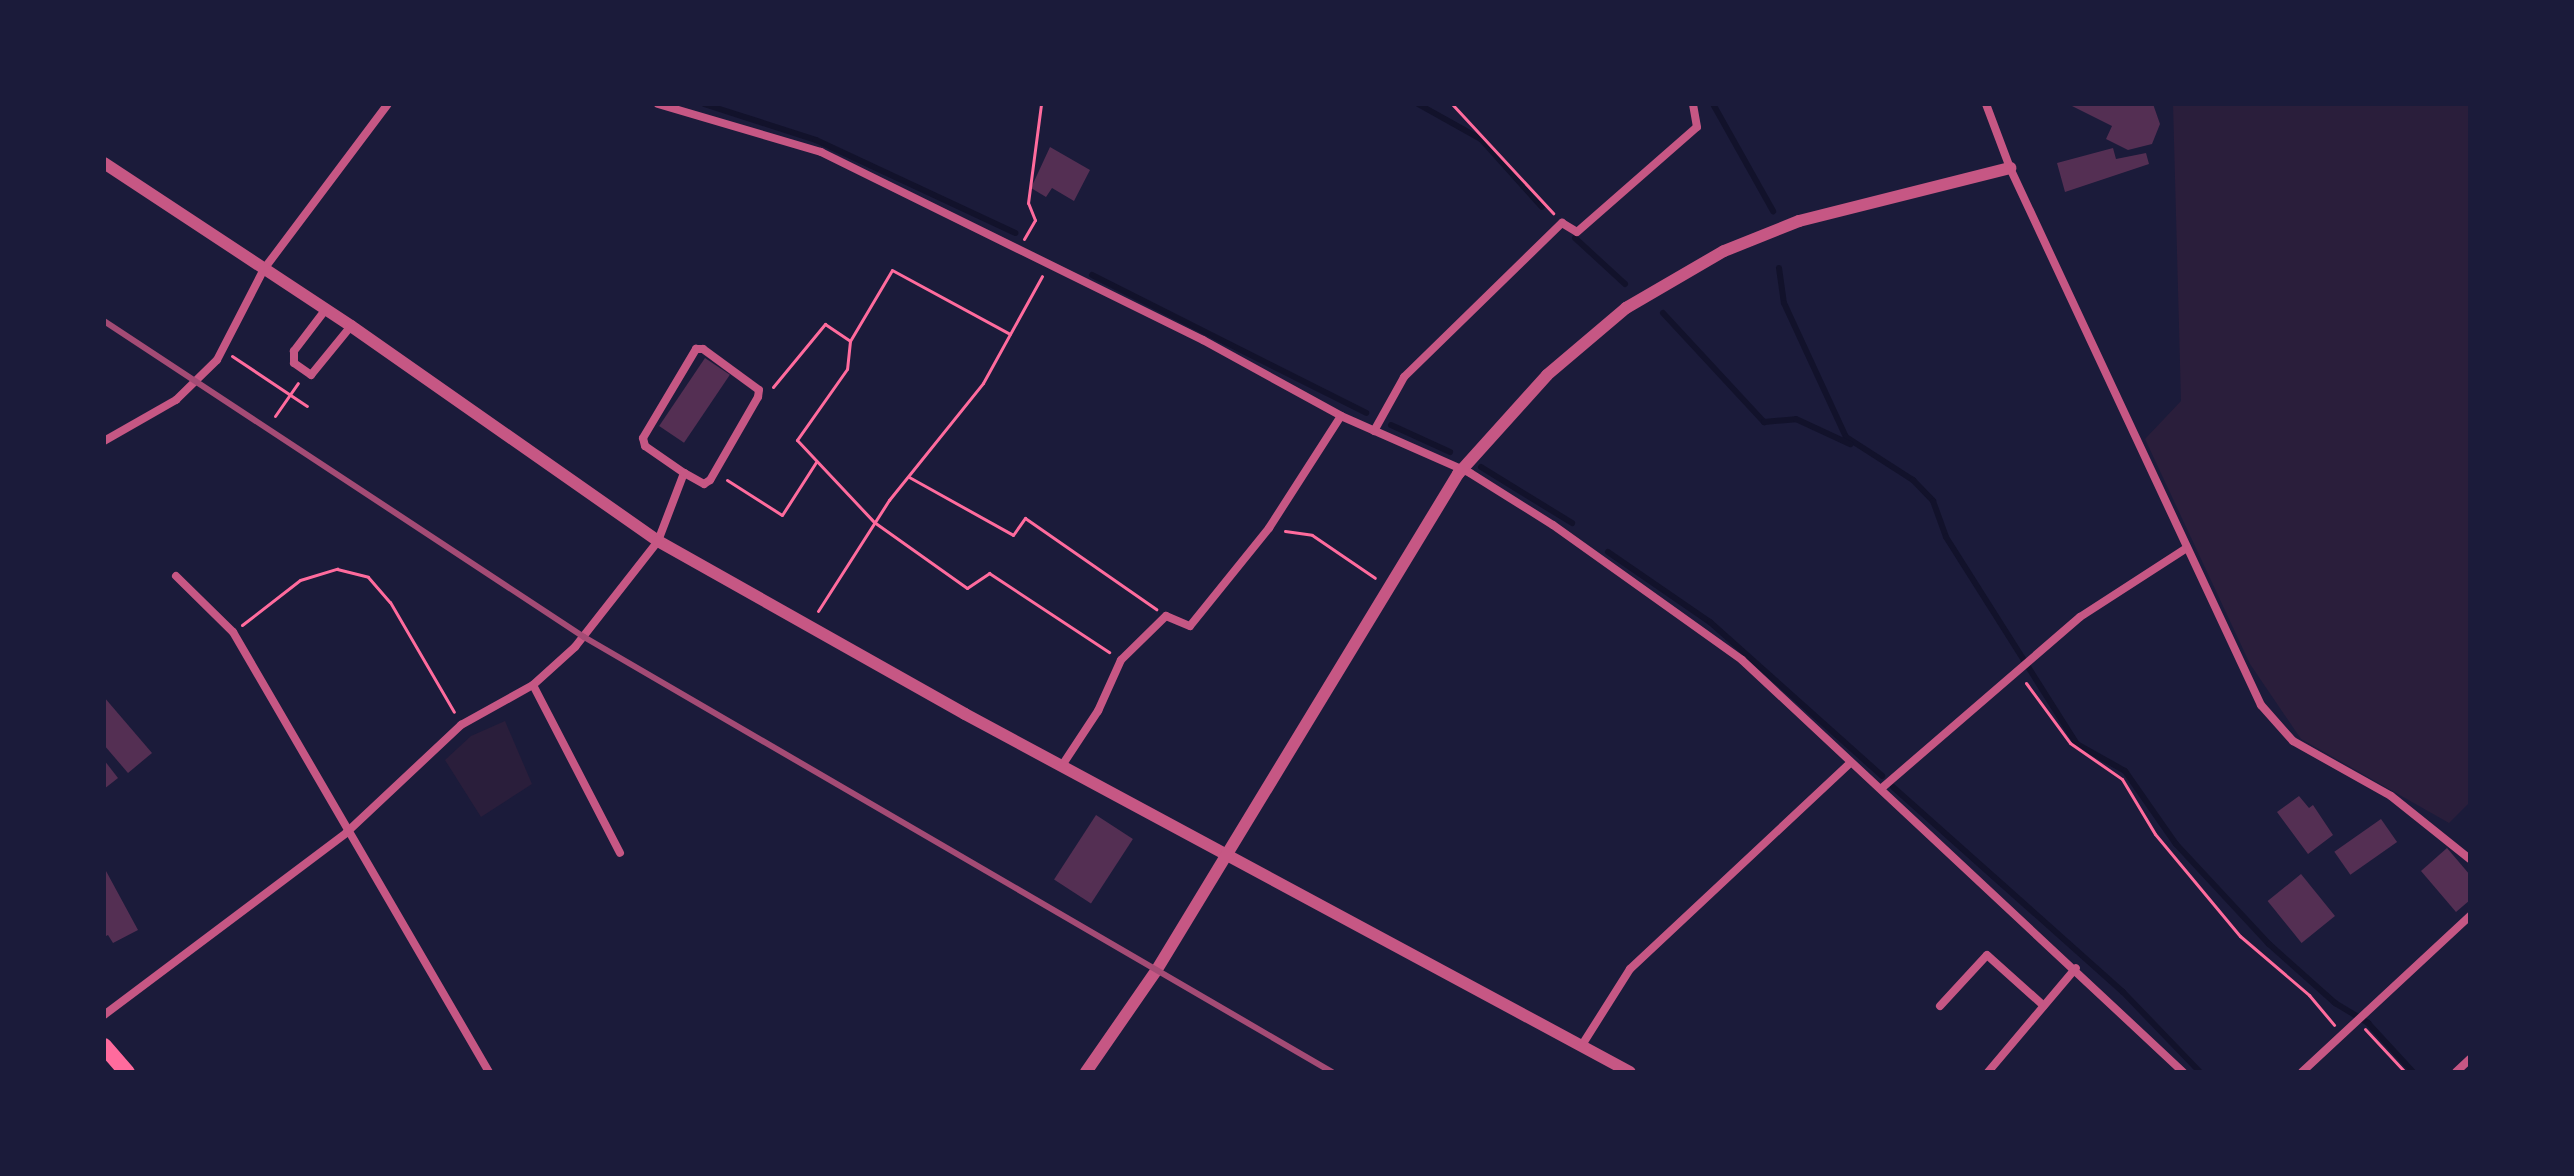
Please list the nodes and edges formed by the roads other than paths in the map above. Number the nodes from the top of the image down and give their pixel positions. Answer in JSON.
{"nodes":[{"id":1,"x":388,"y":104,"type":"edge"},
{"id":2,"x":658,"y":104,"type":"edge"},
{"id":3,"x":1693,"y":104,"type":"edge"},
{"id":4,"x":1986,"y":104,"type":"edge"},
{"id":5,"x":104,"y":163,"type":"edge"},
{"id":6,"x":2010,"y":168,"type":"junction"},
{"id":7,"x":264,"y":269,"type":"junction"},
{"id":8,"x":326,"y":309,"type":"junction"},
{"id":9,"x":351,"y":326,"type":"junction"},
{"id":10,"x":1341,"y":416,"type":"junction"},
{"id":11,"x":1374,"y":431,"type":"junction"},
{"id":12,"x":104,"y":441,"type":"edge"},
{"id":13,"x":1461,"y":469,"type":"junction"},
{"id":14,"x":684,"y":473,"type":"junction"},
{"id":15,"x":658,"y":541,"type":"junction"},
{"id":16,"x":2185,"y":549,"type":"junction"},
{"id":17,"x":176,"y":576,"type":"dead end"},
{"id":18,"x":533,"y":685,"type":"junction"},
{"id":19,"x":1850,"y":763,"type":"junction"},
{"id":20,"x":1063,"y":764,"type":"junction"},
{"id":21,"x":1883,"y":787,"type":"junction"},
{"id":22,"x":346,"y":833,"type":"junction"},
{"id":23,"x":1224,"y":852,"type":"junction"},
{"id":24,"x":620,"y":853,"type":"dead end"},
{"id":25,"x":2470,"y":859,"type":"edge"},
{"id":26,"x":2470,"y":916,"type":"edge"},
{"id":27,"x":2076,"y":968,"type":"junction"},
{"id":28,"x":1940,"y":1006,"type":"dead end"},
{"id":29,"x":2044,"y":1006,"type":"junction"},
{"id":30,"x":104,"y":1015,"type":"edge"},
{"id":31,"x":1582,"y":1045,"type":"junction"},
{"id":32,"x":104,"y":1046,"type":"edge"},
{"id":33,"x":2470,"y":1059,"type":"edge"},
{"id":34,"x":123,"y":1071,"type":"edge"},
{"id":35,"x":489,"y":1072,"type":"edge"},
{"id":36,"x":1086,"y":1072,"type":"edge"},
{"id":37,"x":1630,"y":1072,"type":"edge"},
{"id":38,"x":1988,"y":1072,"type":"edge"},
{"id":39,"x":2183,"y":1072,"type":"edge"},
{"id":40,"x":2302,"y":1072,"type":"edge"},
{"id":41,"x":2456,"y":1072,"type":"edge"}],
"edges":[{"from":1,"to":7,"type":"street"},
{"from":2,"to":10,"type":"street"},
{"from":3,"to":11,"type":"street"},
{"from":4,"to":6,"type":"street"},
{"from":5,"to":7,"type":"street"},
{"from":6,"to":13,"type":"street"},
{"from":6,"to":16,"type":"street"},
{"from":7,"to":8,"type":"street"},
{"from":7,"to":12,"type":"street"},
{"from":8,"to":9,"type":"street"},
{"from":8,"to":9,"type":"street"},
{"from":9,"to":15,"type":"street"},
{"from":10,"to":11,"type":"street"},
{"from":10,"to":20,"type":"street"},
{"from":11,"to":13,"type":"street"},
{"from":13,"to":19,"type":"street"},
{"from":13,"to":23,"type":"street"},
{"from":14,"to":14,"type":"street"},
{"from":14,"to":15,"type":"street"},
{"from":15,"to":18,"type":"street"},
{"from":15,"to":20,"type":"street"},
{"from":16,"to":21,"type":"street"},
{"from":16,"to":25,"type":"street"},
{"from":17,"to":22,"type":"street"},
{"from":18,"to":22,"type":"street"},
{"from":18,"to":24,"type":"street"},
{"from":19,"to":21,"type":"street"},
{"from":19,"to":31,"type":"street"},
{"from":20,"to":23,"type":"street"},
{"from":21,"to":27,"type":"street"},
{"from":22,"to":30,"type":"street"},
{"from":22,"to":35,"type":"street"},
{"from":23,"to":31,"type":"street"},
{"from":23,"to":36,"type":"street"},
{"from":26,"to":40,"type":"street"},
{"from":27,"to":29,"type":"street"},
{"from":27,"to":39,"type":"street"},
{"from":28,"to":29,"type":"street"},
{"from":29,"to":38,"type":"street"},
{"from":31,"to":37,"type":"street"},
{"from":32,"to":34,"type":"highway"},
{"from":33,"to":41,"type":"street"}]}
